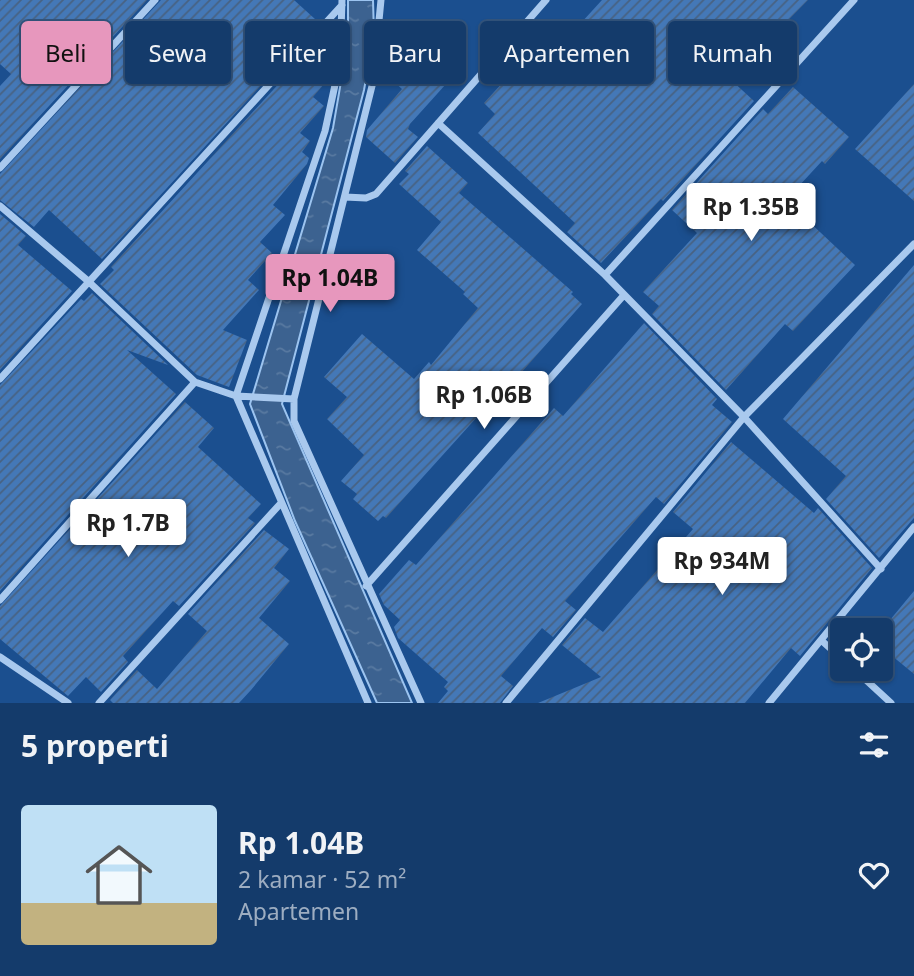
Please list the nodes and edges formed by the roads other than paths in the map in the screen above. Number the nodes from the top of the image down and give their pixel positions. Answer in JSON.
{"nodes":[{"id":1,"x":155,"y":0,"type":"edge"},
{"id":2,"x":381,"y":0,"type":"edge"},
{"id":3,"x":547,"y":0,"type":"edge"},
{"id":4,"x":854,"y":0,"type":"edge"},
{"id":5,"x":342,"y":2,"type":"edge"},
{"id":6,"x":438,"y":123,"type":"junction"},
{"id":7,"x":0,"y":168,"type":"edge"},
{"id":8,"x":345,"y":198,"type":"junction"},
{"id":9,"x":0,"y":206,"type":"edge"},
{"id":10,"x":914,"y":244,"type":"edge"},
{"id":11,"x":605,"y":275,"type":"junction"},
{"id":12,"x":88,"y":281,"type":"junction"},
{"id":13,"x":624,"y":295,"type":"junction"},
{"id":14,"x":0,"y":379,"type":"edge"},
{"id":15,"x":195,"y":382,"type":"junction"},
{"id":16,"x":236,"y":396,"type":"junction"},
{"id":17,"x":291,"y":399,"type":"junction"},
{"id":18,"x":744,"y":417,"type":"junction"},
{"id":19,"x":281,"y":503,"type":"junction"},
{"id":20,"x":914,"y":527,"type":"edge"},
{"id":21,"x":881,"y":569,"type":"junction"},
{"id":22,"x":366,"y":586,"type":"junction"},
{"id":23,"x":0,"y":600,"type":"edge"},
{"id":24,"x":821,"y":640,"type":"junction"},
{"id":25,"x":830,"y":648,"type":"edge"},
{"id":26,"x":0,"y":657,"type":"edge"},
{"id":27,"x":867,"y":681,"type":"edge"},
{"id":28,"x":68,"y":703,"type":"edge"},
{"id":29,"x":99,"y":703,"type":"edge"},
{"id":30,"x":368,"y":703,"type":"edge"},
{"id":31,"x":421,"y":703,"type":"edge"},
{"id":32,"x":506,"y":703,"type":"edge"},
{"id":33,"x":769,"y":703,"type":"edge"},
{"id":34,"x":891,"y":703,"type":"edge"}],
"edges":[{"from":1,"to":7,"type":"street"},
{"from":2,"to":8,"type":"street"},
{"from":3,"to":6,"type":"street"},
{"from":4,"to":11,"type":"street"},
{"from":5,"to":12,"type":"street"},
{"from":5,"to":16,"type":"street"},
{"from":6,"to":8,"type":"street"},
{"from":6,"to":11,"type":"street"},
{"from":8,"to":17,"type":"street"},
{"from":9,"to":12,"type":"street"},
{"from":10,"to":18,"type":"street"},
{"from":11,"to":13,"type":"street"},
{"from":12,"to":14,"type":"street"},
{"from":12,"to":15,"type":"street"},
{"from":13,"to":18,"type":"street"},
{"from":13,"to":22,"type":"street"},
{"from":15,"to":16,"type":"street"},
{"from":15,"to":23,"type":"street"},
{"from":16,"to":17,"type":"street"},
{"from":16,"to":19,"type":"street"},
{"from":17,"to":22,"type":"street"},
{"from":18,"to":21,"type":"street"},
{"from":18,"to":32,"type":"street"},
{"from":19,"to":29,"type":"street"},
{"from":19,"to":30,"type":"street"},
{"from":20,"to":21,"type":"street"},
{"from":21,"to":24,"type":"street"},
{"from":22,"to":31,"type":"street"},
{"from":24,"to":25,"type":"street"},
{"from":24,"to":33,"type":"street"},
{"from":26,"to":28,"type":"street"},
{"from":27,"to":34,"type":"street"}]}
